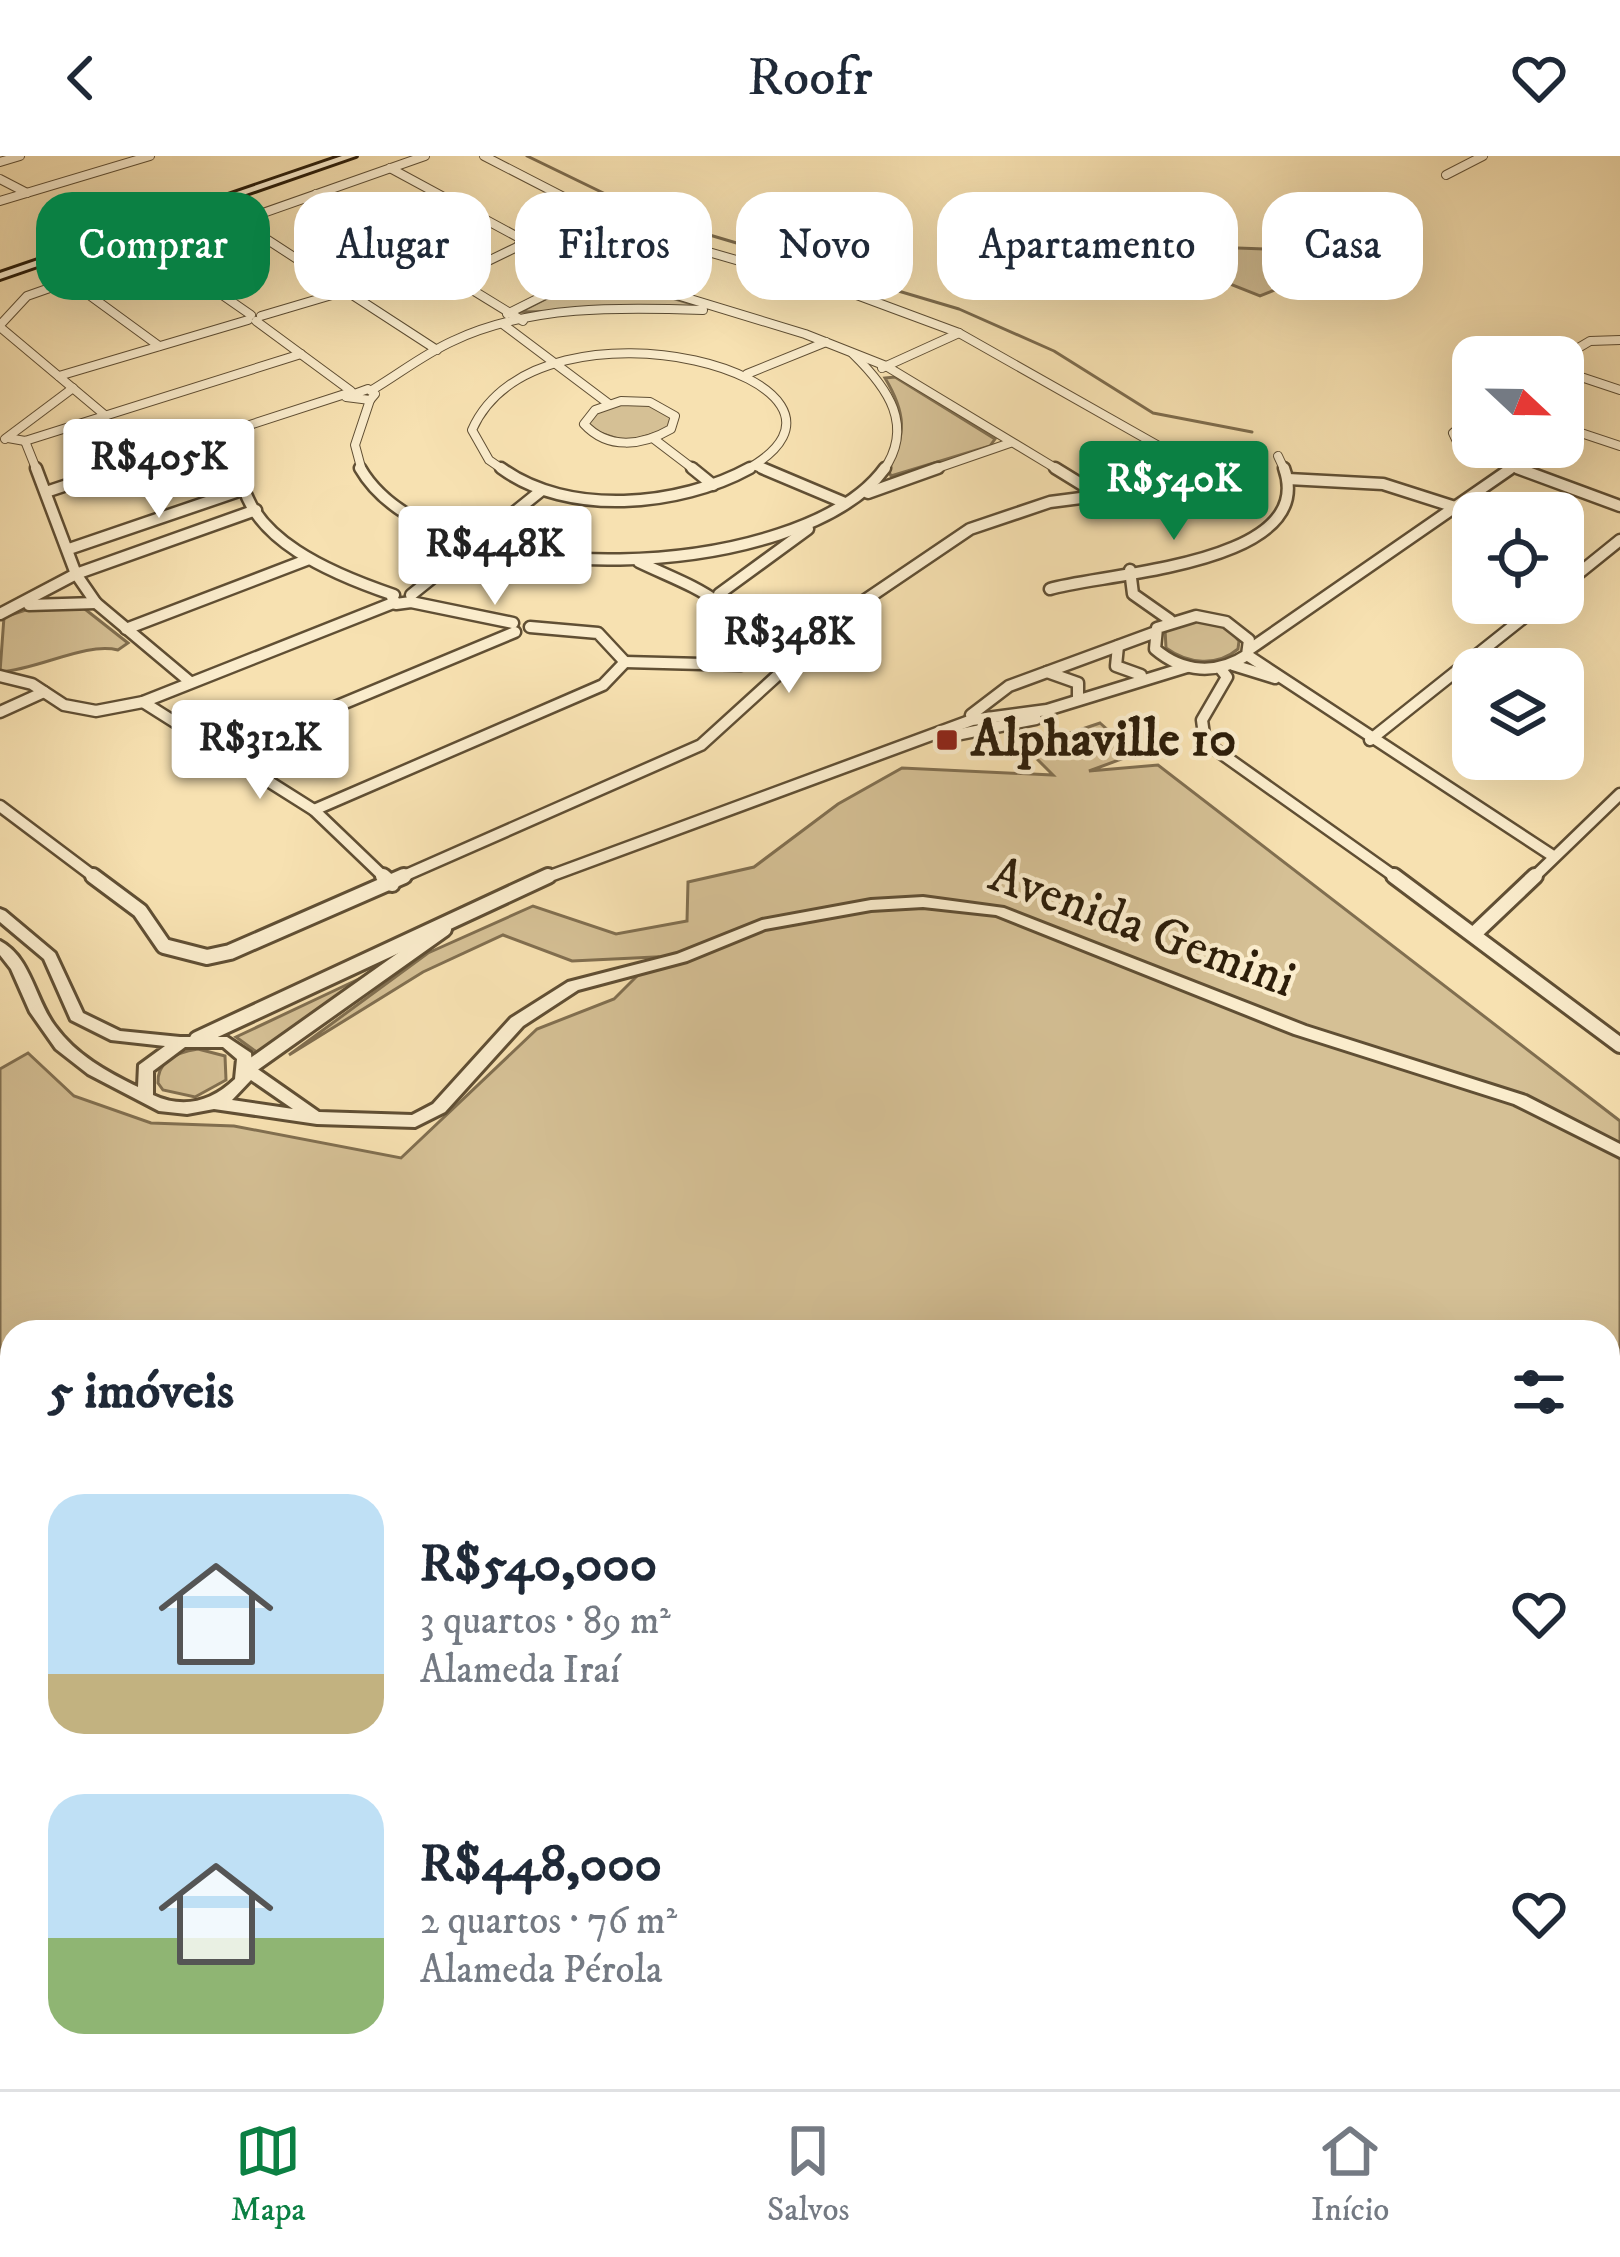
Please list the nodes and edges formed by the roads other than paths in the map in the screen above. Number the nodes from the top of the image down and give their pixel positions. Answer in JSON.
{"nodes":[{"id":1,"x":151,"y":156,"type":"edge"},
{"id":2,"x":335,"y":156,"type":"edge"},
{"id":3,"x":351,"y":156,"type":"edge"},
{"id":4,"x":425,"y":156,"type":"edge"},
{"id":5,"x":484,"y":156,"type":"edge"},
{"id":6,"x":1483,"y":156,"type":"edge"},
{"id":7,"x":14,"y":157,"type":"edge"},
{"id":8,"x":0,"y":162,"type":"edge"},
{"id":9,"x":390,"y":168,"type":"junction"},
{"id":10,"x":1446,"y":175,"type":"dead end"},
{"id":11,"x":0,"y":178,"type":"edge"},
{"id":12,"x":322,"y":192,"type":"edge"},
{"id":13,"x":552,"y":192,"type":"edge"},
{"id":14,"x":27,"y":193,"type":"junction"},
{"id":15,"x":0,"y":201,"type":"edge"},
{"id":16,"x":515,"y":236,"type":"edge"},
{"id":17,"x":712,"y":253,"type":"edge"},
{"id":18,"x":0,"y":274,"type":"edge"},
{"id":19,"x":36,"y":294,"type":"edge"},
{"id":20,"x":96,"y":300,"type":"edge"},
{"id":21,"x":228,"y":300,"type":"edge"},
{"id":22,"x":314,"y":300,"type":"edge"},
{"id":23,"x":358,"y":300,"type":"edge"},
{"id":24,"x":489,"y":300,"type":"edge"},
{"id":25,"x":536,"y":300,"type":"edge"},
{"id":26,"x":689,"y":300,"type":"edge"},
{"id":27,"x":723,"y":311,"type":"junction"},
{"id":28,"x":510,"y":313,"type":"junction"},
{"id":29,"x":254,"y":318,"type":"junction"},
{"id":30,"x":523,"y":321,"type":"junction"},
{"id":31,"x":504,"y":325,"type":"junction"},
{"id":32,"x":0,"y":326,"type":"edge"},
{"id":33,"x":959,"y":333,"type":"junction"},
{"id":34,"x":471,"y":334,"type":"junction"},
{"id":35,"x":15,"y":339,"type":"junction"},
{"id":36,"x":1620,"y":340,"type":"edge"},
{"id":37,"x":0,"y":342,"type":"edge"},
{"id":38,"x":826,"y":342,"type":"junction"},
{"id":39,"x":1584,"y":345,"type":"edge"},
{"id":40,"x":159,"y":346,"type":"junction"},
{"id":41,"x":436,"y":350,"type":"junction"},
{"id":42,"x":302,"y":354,"type":"junction"},
{"id":43,"x":853,"y":354,"type":"junction"},
{"id":44,"x":554,"y":363,"type":"junction"},
{"id":45,"x":886,"y":366,"type":"junction"},
{"id":46,"x":747,"y":374,"type":"junction"},
{"id":47,"x":874,"y":374,"type":"junction"},
{"id":48,"x":59,"y":376,"type":"junction"},
{"id":49,"x":1584,"y":378,"type":"edge"},
{"id":50,"x":73,"y":388,"type":"junction"},
{"id":51,"x":1620,"y":390,"type":"edge"},
{"id":52,"x":375,"y":392,"type":"junction"},
{"id":53,"x":351,"y":397,"type":"junction"},
{"id":54,"x":609,"y":404,"type":"junction"},
{"id":55,"x":363,"y":415,"type":"junction"},
{"id":56,"x":106,"y":416,"type":"junction"},
{"id":57,"x":244,"y":429,"type":"junction"},
{"id":58,"x":1584,"y":434,"type":"edge"},
{"id":59,"x":218,"y":438,"type":"junction"},
{"id":60,"x":654,"y":439,"type":"junction"},
{"id":61,"x":4,"y":440,"type":"edge"},
{"id":62,"x":25,"y":441,"type":"junction"},
{"id":63,"x":1010,"y":443,"type":"junction"},
{"id":64,"x":240,"y":445,"type":"junction"},
{"id":65,"x":1620,"y":446,"type":"edge"},
{"id":66,"x":1278,"y":456,"type":"dead end"},
{"id":67,"x":756,"y":466,"type":"junction"},
{"id":68,"x":1510,"y":469,"type":"joint"},
{"id":69,"x":1288,"y":478,"type":"junction"},
{"id":70,"x":713,"y":485,"type":"junction"},
{"id":71,"x":242,"y":490,"type":"junction"},
{"id":72,"x":542,"y":490,"type":"junction"},
{"id":73,"x":49,"y":491,"type":"junction"},
{"id":74,"x":1094,"y":492,"type":"junction"},
{"id":75,"x":1477,"y":492,"type":"edge"},
{"id":76,"x":845,"y":502,"type":"junction"},
{"id":77,"x":1452,"y":506,"type":"edge"},
{"id":78,"x":1616,"y":506,"type":"edge"},
{"id":79,"x":1452,"y":509,"type":"edge"},
{"id":80,"x":256,"y":510,"type":"junction"},
{"id":81,"x":775,"y":534,"type":"junction"},
{"id":82,"x":1620,"y":540,"type":"edge"},
{"id":83,"x":790,"y":543,"type":"junction"},
{"id":84,"x":477,"y":544,"type":"junction"},
{"id":85,"x":68,"y":549,"type":"junction"},
{"id":86,"x":309,"y":559,"type":"junction"},
{"id":87,"x":635,"y":560,"type":"junction"},
{"id":88,"x":1584,"y":569,"type":"edge"},
{"id":89,"x":1130,"y":570,"type":"junction"},
{"id":90,"x":76,"y":574,"type":"junction"},
{"id":91,"x":1050,"y":589,"type":"dead end"},
{"id":92,"x":719,"y":594,"type":"junction"},
{"id":93,"x":411,"y":598,"type":"junction"},
{"id":94,"x":393,"y":599,"type":"junction"},
{"id":95,"x":96,"y":603,"type":"junction"},
{"id":96,"x":15,"y":606,"type":"junction"},
{"id":97,"x":0,"y":614,"type":"edge"},
{"id":98,"x":1171,"y":620,"type":"junction"},
{"id":99,"x":1516,"y":624,"type":"edge"},
{"id":100,"x":514,"y":627,"type":"junction"},
{"id":101,"x":126,"y":629,"type":"junction"},
{"id":102,"x":1243,"y":632,"type":"junction"},
{"id":103,"x":1153,"y":633,"type":"junction"},
{"id":104,"x":1279,"y":633,"type":"junction"},
{"id":105,"x":1118,"y":646,"type":"junction"},
{"id":106,"x":1249,"y":652,"type":"junction"},
{"id":107,"x":756,"y":654,"type":"junction"},
{"id":108,"x":625,"y":662,"type":"junction"},
{"id":109,"x":780,"y":665,"type":"junction"},
{"id":110,"x":1228,"y":666,"type":"junction"},
{"id":111,"x":1187,"y":667,"type":"junction"},
{"id":112,"x":1047,"y":672,"type":"junction"},
{"id":113,"x":0,"y":676,"type":"edge"},
{"id":114,"x":1153,"y":676,"type":"junction"},
{"id":115,"x":1286,"y":680,"type":"junction"},
{"id":116,"x":189,"y":681,"type":"junction"},
{"id":117,"x":751,"y":681,"type":"junction"},
{"id":118,"x":1000,"y":690,"type":"junction"},
{"id":119,"x":1097,"y":691,"type":"junction"},
{"id":120,"x":44,"y":692,"type":"junction"},
{"id":121,"x":1078,"y":698,"type":"junction"},
{"id":122,"x":143,"y":702,"type":"junction"},
{"id":123,"x":0,"y":712,"type":"edge"},
{"id":124,"x":1029,"y":714,"type":"junction"},
{"id":125,"x":1370,"y":740,"type":"junction"},
{"id":126,"x":889,"y":749,"type":"junction"},
{"id":127,"x":227,"y":752,"type":"junction"},
{"id":128,"x":1620,"y":794,"type":"edge"},
{"id":129,"x":0,"y":806,"type":"edge"},
{"id":130,"x":314,"y":810,"type":"junction"},
{"id":131,"x":1553,"y":856,"type":"junction"},
{"id":132,"x":392,"y":884,"type":"junction"},
{"id":133,"x":473,"y":909,"type":"junction"},
{"id":134,"x":0,"y":914,"type":"edge"},
{"id":135,"x":1475,"y":933,"type":"junction"},
{"id":136,"x":0,"y":946,"type":"edge"},
{"id":137,"x":189,"y":1041,"type":"junction"},
{"id":138,"x":1620,"y":1045,"type":"edge"},
{"id":139,"x":247,"y":1069,"type":"junction"},
{"id":140,"x":146,"y":1093,"type":"junction"},
{"id":141,"x":214,"y":1103,"type":"junction"},
{"id":142,"x":317,"y":1118,"type":"junction"},
{"id":143,"x":1620,"y":1151,"type":"edge"}],
"edges":[{"from":1,"to":14,"type":"street"},
{"from":2,"to":18,"type":"main road"},
{"from":3,"to":18,"type":"main road"},
{"from":4,"to":9,"type":"street"},
{"from":5,"to":13,"type":"street"},
{"from":6,"to":10,"type":"street"},
{"from":7,"to":8,"type":"street"},
{"from":9,"to":12,"type":"street"},
{"from":9,"to":16,"type":"street"},
{"from":11,"to":14,"type":"street"},
{"from":14,"to":15,"type":"street"},
{"from":17,"to":33,"type":"street"},
{"from":19,"to":32,"type":"street"},
{"from":20,"to":40,"type":"street"},
{"from":21,"to":29,"type":"street"},
{"from":22,"to":29,"type":"street"},
{"from":23,"to":41,"type":"street"},
{"from":24,"to":28,"type":"street"},
{"from":25,"to":28,"type":"street"},
{"from":26,"to":27,"type":"street"},
{"from":27,"to":30,"type":"street"},
{"from":27,"to":38,"type":"street"},
{"from":28,"to":30,"type":"street"},
{"from":28,"to":34,"type":"street"},
{"from":29,"to":40,"type":"street"},
{"from":29,"to":42,"type":"street"},
{"from":30,"to":31,"type":"street"},
{"from":31,"to":34,"type":"street"},
{"from":31,"to":44,"type":"street"},
{"from":32,"to":35,"type":"street"},
{"from":33,"to":45,"type":"street"},
{"from":33,"to":74,"type":"street"},
{"from":34,"to":41,"type":"street"},
{"from":35,"to":37,"type":"street"},
{"from":35,"to":48,"type":"street"},
{"from":36,"to":39,"type":"street"},
{"from":38,"to":43,"type":"street"},
{"from":38,"to":46,"type":"street"},
{"from":40,"to":48,"type":"street"},
{"from":41,"to":52,"type":"street"},
{"from":42,"to":53,"type":"street"},
{"from":42,"to":56,"type":"street"},
{"from":43,"to":45,"type":"street"},
{"from":43,"to":47,"type":"street"},
{"from":44,"to":46,"type":"street"},
{"from":44,"to":54,"type":"street"},
{"from":44,"to":72,"type":"street"},
{"from":45,"to":47,"type":"street"},
{"from":45,"to":63,"type":"street"},
{"from":46,"to":67,"type":"street"},
{"from":47,"to":76,"type":"street"},
{"from":48,"to":50,"type":"street"},
{"from":49,"to":51,"type":"street"},
{"from":50,"to":56,"type":"street"},
{"from":50,"to":61,"type":"street"},
{"from":52,"to":53,"type":"street"},
{"from":52,"to":55,"type":"street"},
{"from":53,"to":55,"type":"street"},
{"from":53,"to":57,"type":"street"},
{"from":54,"to":60,"type":"street"},
{"from":54,"to":60,"type":"street"},
{"from":55,"to":84,"type":"street"},
{"from":56,"to":62,"type":"street"},
{"from":57,"to":59,"type":"street"},
{"from":57,"to":64,"type":"street"},
{"from":58,"to":65,"type":"street"},
{"from":59,"to":64,"type":"street"},
{"from":59,"to":73,"type":"street"},
{"from":60,"to":70,"type":"street"},
{"from":61,"to":62,"type":"street"},
{"from":62,"to":73,"type":"street"},
{"from":63,"to":74,"type":"street"},
{"from":63,"to":76,"type":"street"},
{"from":64,"to":71,"type":"street"},
{"from":66,"to":69,"type":"street"},
{"from":67,"to":70,"type":"street"},
{"from":67,"to":76,"type":"street"},
{"from":68,"to":75,"type":"street"},
{"from":68,"to":78,"type":"street"},
{"from":69,"to":77,"type":"street"},
{"from":69,"to":89,"type":"street"},
{"from":70,"to":72,"type":"street"},
{"from":71,"to":80,"type":"street"},
{"from":71,"to":85,"type":"street"},
{"from":72,"to":84,"type":"street"},
{"from":73,"to":85,"type":"street"},
{"from":74,"to":109,"type":"street"},
{"from":76,"to":81,"type":"street"},
{"from":76,"to":83,"type":"street"},
{"from":79,"to":104,"type":"street"},
{"from":80,"to":86,"type":"street"},
{"from":80,"to":90,"type":"street"},
{"from":81,"to":83,"type":"street"},
{"from":81,"to":87,"type":"street"},
{"from":82,"to":88,"type":"street"},
{"from":83,"to":92,"type":"street"},
{"from":84,"to":87,"type":"street"},
{"from":84,"to":93,"type":"street"},
{"from":85,"to":90,"type":"street"},
{"from":86,"to":94,"type":"street"},
{"from":86,"to":101,"type":"street"},
{"from":87,"to":92,"type":"street"},
{"from":89,"to":91,"type":"street"},
{"from":89,"to":98,"type":"street"},
{"from":90,"to":95,"type":"street"},
{"from":90,"to":96,"type":"street"},
{"from":92,"to":107,"type":"street"},
{"from":93,"to":94,"type":"street"},
{"from":93,"to":100,"type":"street"},
{"from":94,"to":116,"type":"street"},
{"from":95,"to":96,"type":"street"},
{"from":95,"to":101,"type":"street"},
{"from":96,"to":97,"type":"street"},
{"from":98,"to":102,"type":"street"},
{"from":98,"to":103,"type":"street"},
{"from":99,"to":125,"type":"street"},
{"from":100,"to":108,"type":"street"},
{"from":100,"to":127,"type":"street"},
{"from":101,"to":116,"type":"street"},
{"from":102,"to":104,"type":"street"},
{"from":102,"to":106,"type":"street"},
{"from":103,"to":105,"type":"street"},
{"from":103,"to":111,"type":"street"},
{"from":104,"to":106,"type":"street"},
{"from":105,"to":112,"type":"street"},
{"from":105,"to":114,"type":"street"},
{"from":106,"to":110,"type":"street"},
{"from":106,"to":115,"type":"street"},
{"from":107,"to":109,"type":"street"},
{"from":107,"to":117,"type":"street"},
{"from":108,"to":117,"type":"street"},
{"from":108,"to":130,"type":"street"},
{"from":109,"to":117,"type":"street"},
{"from":110,"to":111,"type":"street"},
{"from":110,"to":115,"type":"street"},
{"from":110,"to":135,"type":"street"},
{"from":111,"to":114,"type":"street"},
{"from":112,"to":118,"type":"street"},
{"from":112,"to":121,"type":"street"},
{"from":113,"to":120,"type":"street"},
{"from":114,"to":119,"type":"street"},
{"from":115,"to":125,"type":"street"},
{"from":116,"to":122,"type":"street"},
{"from":117,"to":132,"type":"street"},
{"from":118,"to":124,"type":"street"},
{"from":118,"to":126,"type":"street"},
{"from":119,"to":121,"type":"street"},
{"from":119,"to":126,"type":"street"},
{"from":120,"to":122,"type":"street"},
{"from":120,"to":123,"type":"street"},
{"from":121,"to":124,"type":"street"},
{"from":122,"to":127,"type":"street"},
{"from":124,"to":126,"type":"street"},
{"from":125,"to":131,"type":"street"},
{"from":126,"to":133,"type":"street"},
{"from":127,"to":130,"type":"street"},
{"from":128,"to":131,"type":"street"},
{"from":129,"to":132,"type":"street"},
{"from":130,"to":132,"type":"street"},
{"from":131,"to":135,"type":"street"},
{"from":133,"to":137,"type":"street"},
{"from":133,"to":139,"type":"street"},
{"from":134,"to":137,"type":"street"},
{"from":135,"to":138,"type":"street"},
{"from":136,"to":140,"type":"street"},
{"from":137,"to":139,"type":"street"},
{"from":137,"to":140,"type":"street"},
{"from":139,"to":141,"type":"street"},
{"from":139,"to":142,"type":"street"},
{"from":140,"to":141,"type":"street"},
{"from":141,"to":142,"type":"street","name":"Avenida Gemini"},
{"from":142,"to":143,"type":"street","name":"Avenida Gemini"}]}
